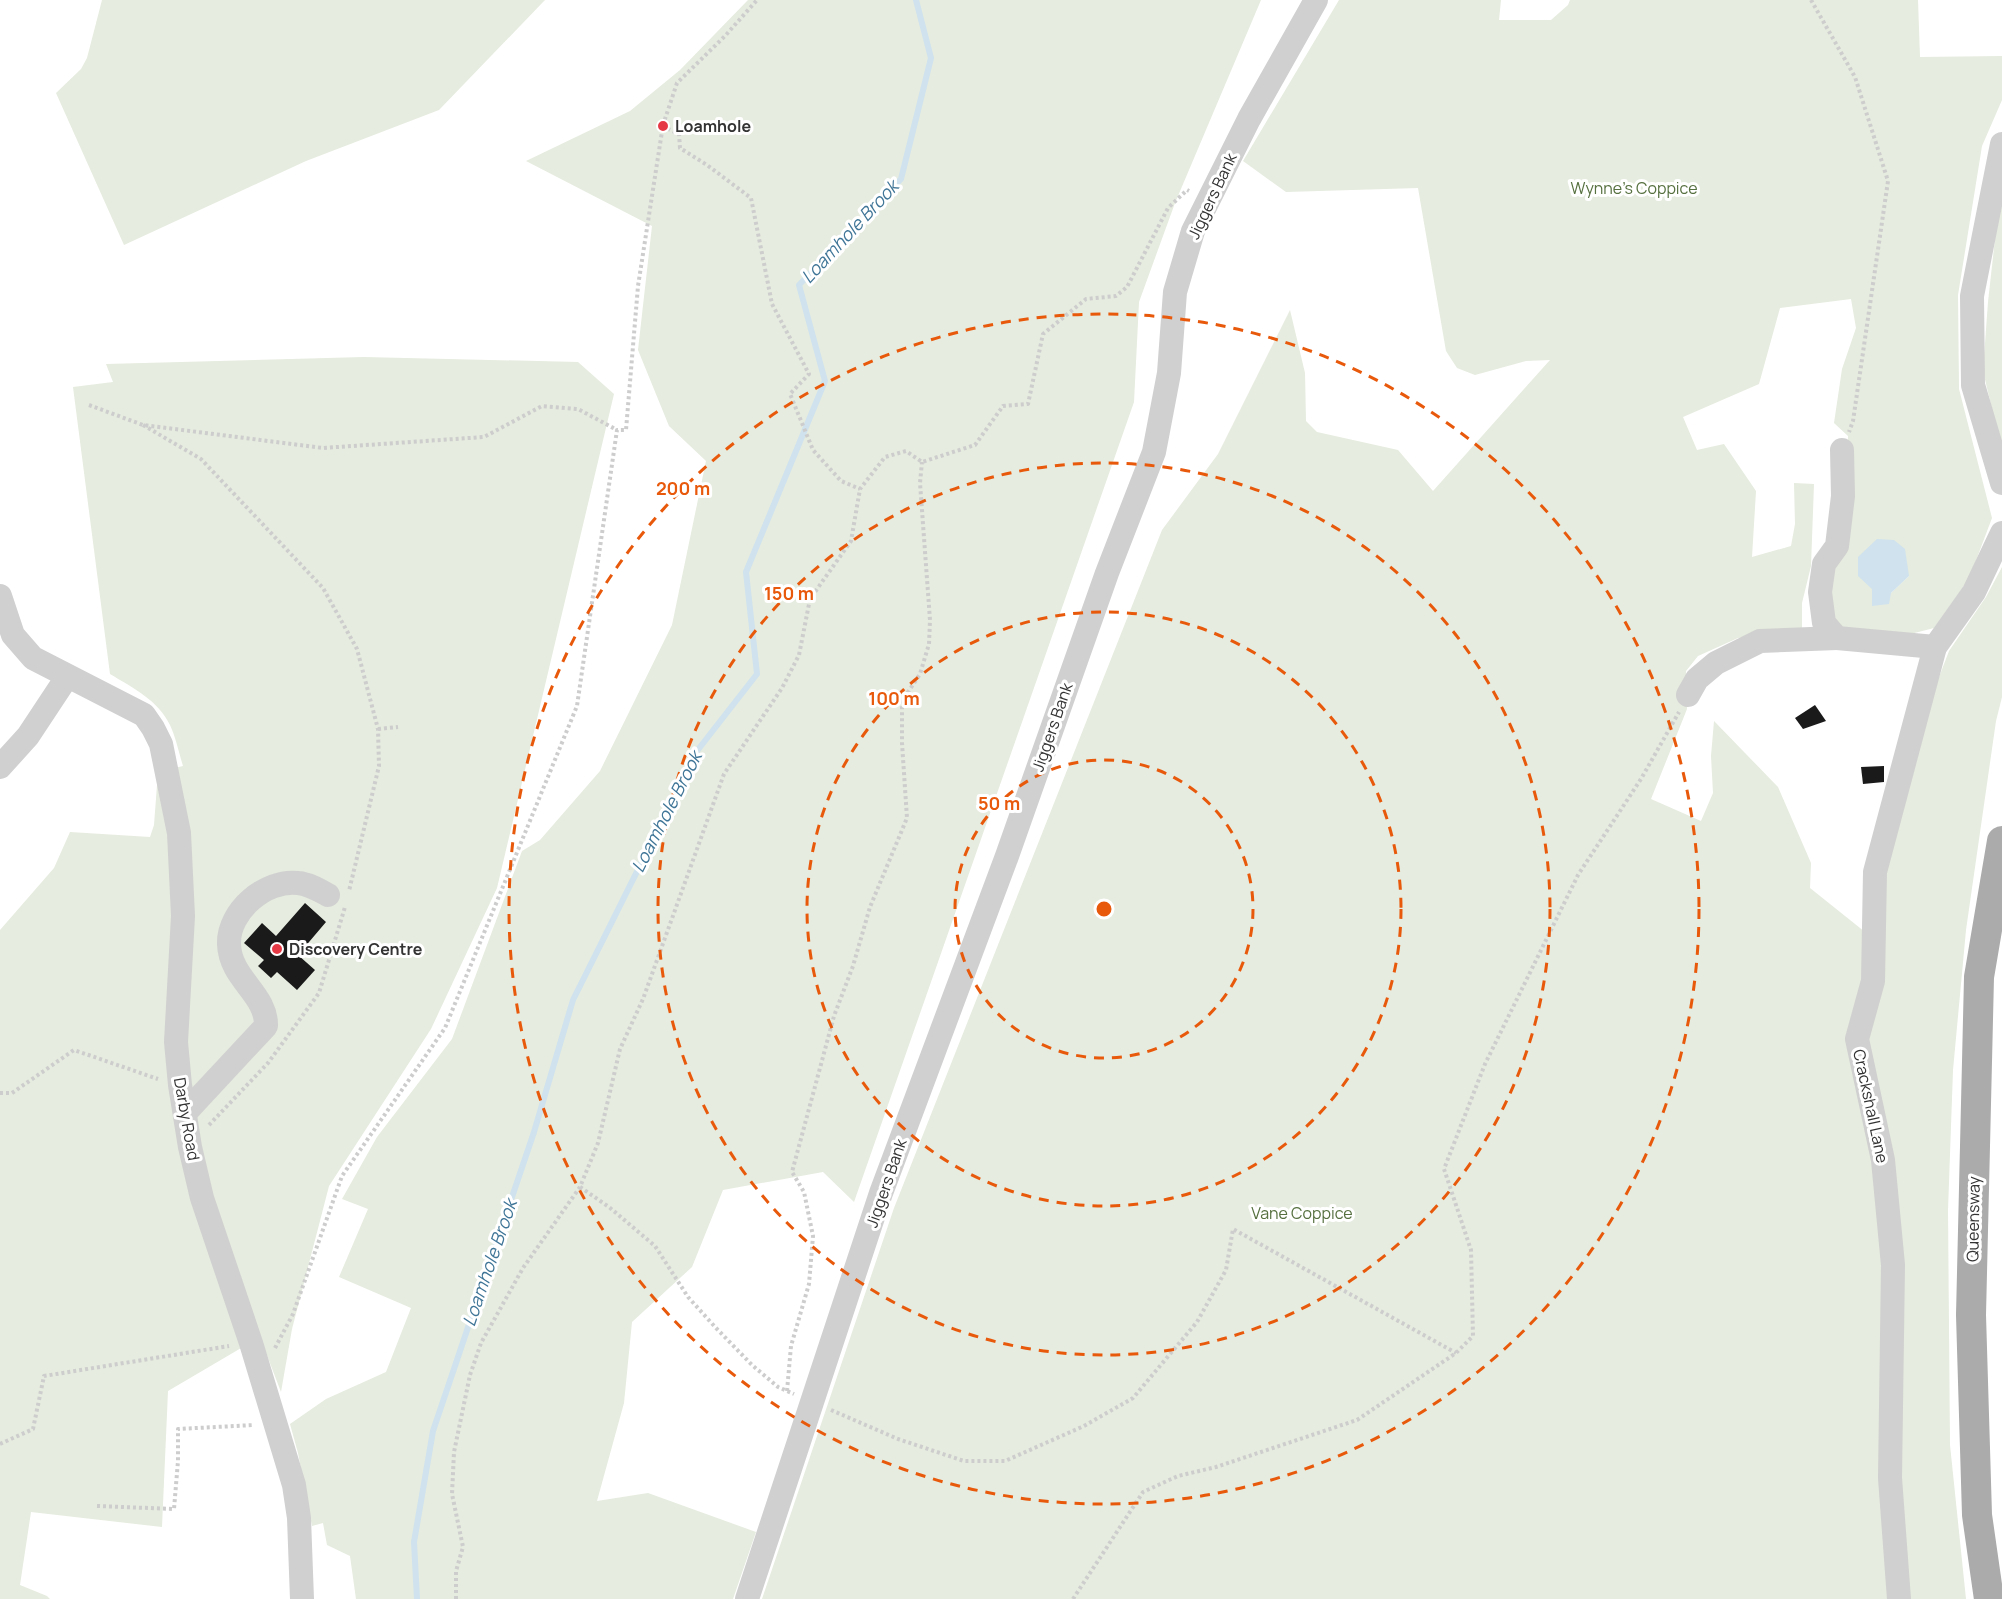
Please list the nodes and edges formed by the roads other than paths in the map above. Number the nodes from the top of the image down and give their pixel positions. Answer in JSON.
{"nodes":[{"id":1,"x":1316,"y":0,"type":"edge"},
{"id":2,"x":2002,"y":144,"type":"edge"},
{"id":3,"x":1842,"y":450,"type":"road end"},
{"id":4,"x":2002,"y":483,"type":"edge"},
{"id":5,"x":2002,"y":533,"type":"edge"},
{"id":6,"x":0,"y":596,"type":"edge"},
{"id":7,"x":1837,"y":638,"type":"junction"},
{"id":8,"x":1935,"y":647,"type":"junction"},
{"id":9,"x":67,"y":677,"type":"junction"},
{"id":10,"x":1688,"y":695,"type":"road end"},
{"id":11,"x":0,"y":767,"type":"edge"},
{"id":12,"x":2002,"y":841,"type":"edge"},
{"id":13,"x":328,"y":895,"type":"dead end"},
{"id":14,"x":185,"y":1113,"type":"junction"},
{"id":15,"x":302,"y":1599,"type":"edge"},
{"id":16,"x":747,"y":1599,"type":"edge"},
{"id":17,"x":1899,"y":1599,"type":"edge"},
{"id":18,"x":1989,"y":1599,"type":"edge"}],
"edges":[{"from":1,"to":16,"type":"street","name":"Jiggers Bank"},
{"from":2,"to":4,"type":"street"},
{"from":3,"to":7,"type":"street"},
{"from":5,"to":8,"type":"street","name":"Crackshall Lane"},
{"from":6,"to":9,"type":"street","name":"Darby Road"},
{"from":7,"to":8,"type":"street"},
{"from":7,"to":10,"type":"street"},
{"from":8,"to":17,"type":"street","name":"Crackshall Lane"},
{"from":9,"to":11,"type":"street"},
{"from":9,"to":14,"type":"street","name":"Darby Road"},
{"from":12,"to":18,"type":"main road","name":"Queensway"},
{"from":13,"to":14,"type":"street"},
{"from":14,"to":15,"type":"street","name":"Darby Road"}]}
